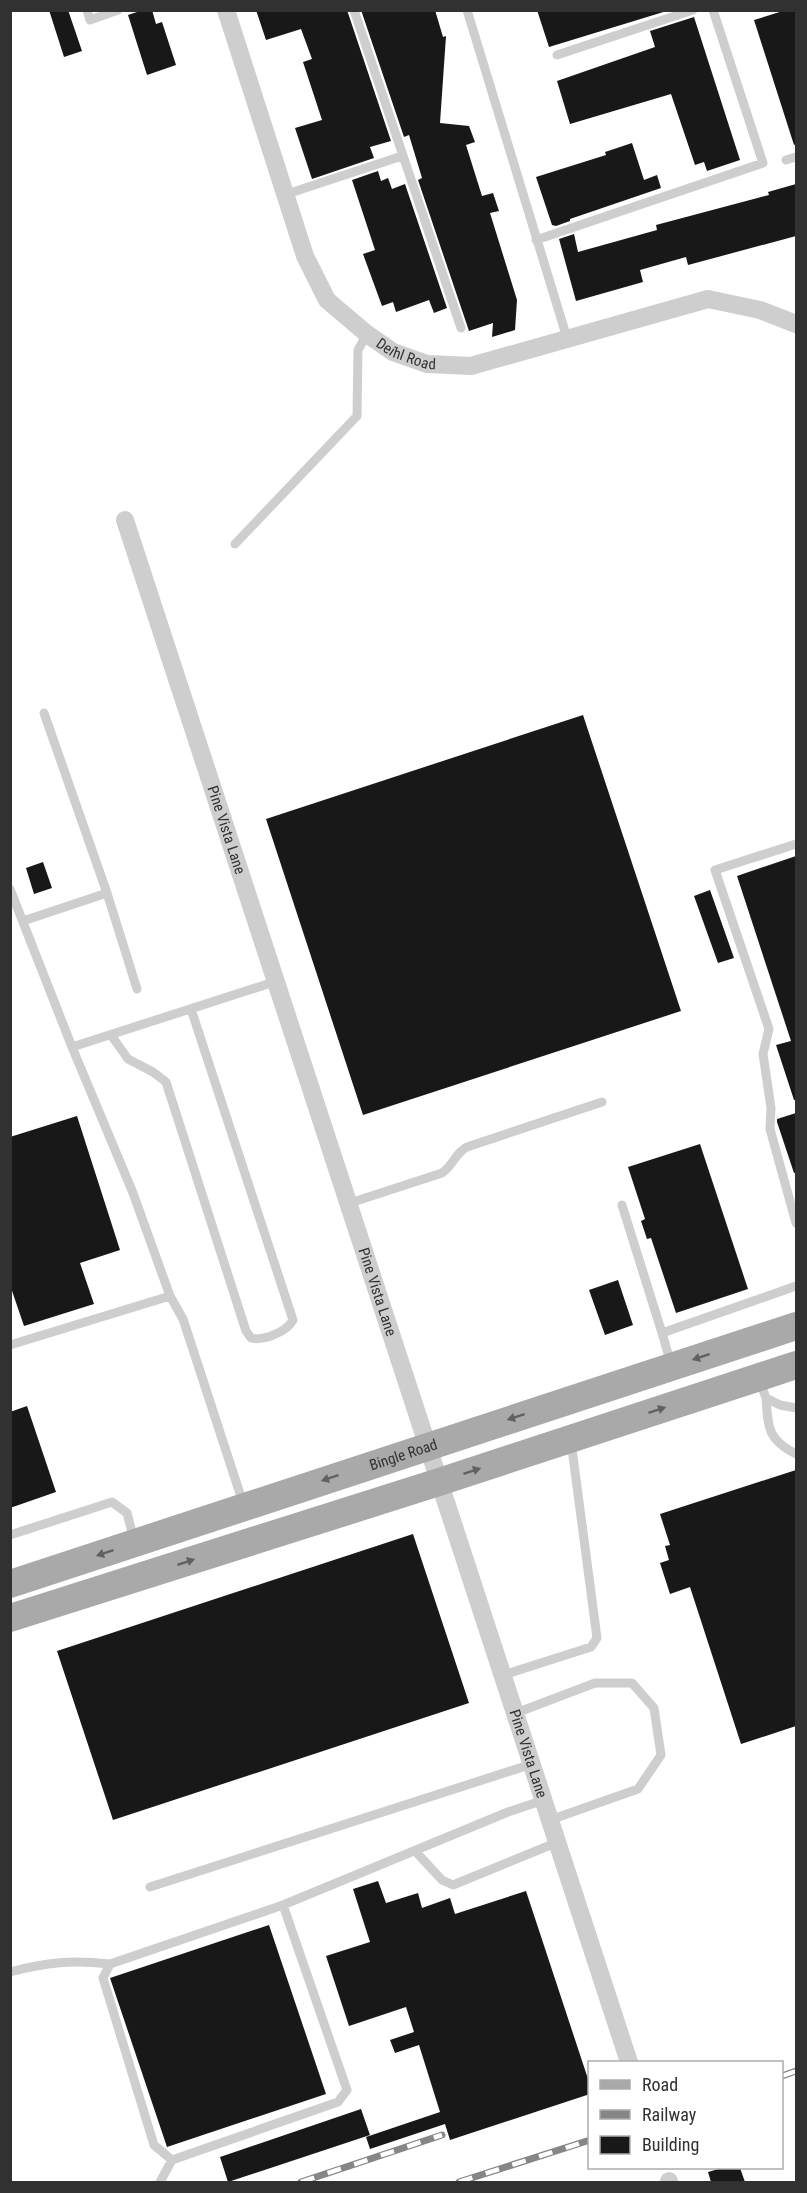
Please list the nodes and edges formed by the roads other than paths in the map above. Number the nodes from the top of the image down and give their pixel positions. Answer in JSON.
{"nodes":[{"id":1,"x":87,"y":10,"type":"edge"},
{"id":2,"x":117,"y":10,"type":"edge"},
{"id":3,"x":226,"y":10,"type":"edge"},
{"id":4,"x":354,"y":10,"type":"edge"},
{"id":5,"x":467,"y":10,"type":"edge"},
{"id":6,"x":693,"y":10,"type":"edge"},
{"id":7,"x":713,"y":10,"type":"edge"},
{"id":8,"x":557,"y":55,"type":"dead end"},
{"id":9,"x":402,"y":156,"type":"junction"},
{"id":10,"x":796,"y":157,"type":"edge"},
{"id":11,"x":786,"y":160,"type":"dead end"},
{"id":12,"x":284,"y":195,"type":"junction"},
{"id":13,"x":536,"y":240,"type":"junction"},
{"id":14,"x":796,"y":324,"type":"edge"},
{"id":15,"x":461,"y":328,"type":"dead end"},
{"id":16,"x":367,"y":334,"type":"junction"},
{"id":17,"x":567,"y":338,"type":"junction"},
{"id":18,"x":125,"y":520,"type":"dead end"},
{"id":19,"x":235,"y":544,"type":"dead end"},
{"id":20,"x":44,"y":713,"type":"dead end"},
{"id":21,"x":796,"y":844,"type":"edge"},
{"id":22,"x":10,"y":889,"type":"edge"},
{"id":23,"x":107,"y":893,"type":"junction"},
{"id":24,"x":23,"y":921,"type":"junction"},
{"id":25,"x":274,"y":982,"type":"junction"},
{"id":26,"x":137,"y":989,"type":"dead end"},
{"id":27,"x":191,"y":1009,"type":"junction"},
{"id":28,"x":111,"y":1035,"type":"junction"},
{"id":29,"x":72,"y":1047,"type":"junction"},
{"id":30,"x":602,"y":1102,"type":"dead end"},
{"id":31,"x":347,"y":1204,"type":"junction"},
{"id":32,"x":622,"y":1204,"type":"dead end"},
{"id":33,"x":796,"y":1223,"type":"edge"},
{"id":34,"x":796,"y":1286,"type":"edge"},
{"id":35,"x":170,"y":1296,"type":"junction"},
{"id":36,"x":796,"y":1326,"type":"edge"},
{"id":37,"x":662,"y":1333,"type":"junction"},
{"id":38,"x":745,"y":1342,"type":"junction"},
{"id":39,"x":10,"y":1345,"type":"edge"},
{"id":40,"x":796,"y":1365,"type":"edge"},
{"id":41,"x":671,"y":1366,"type":"junction"},
{"id":42,"x":762,"y":1388,"type":"junction"},
{"id":43,"x":796,"y":1407,"type":"edge"},
{"id":44,"x":571,"y":1438,"type":"junction"},
{"id":45,"x":427,"y":1447,"type":"junction"},
{"id":46,"x":796,"y":1454,"type":"edge"},
{"id":47,"x":439,"y":1482,"type":"junction"},
{"id":48,"x":245,"y":1507,"type":"junction"},
{"id":49,"x":10,"y":1535,"type":"edge"},
{"id":50,"x":134,"y":1544,"type":"junction"},
{"id":51,"x":144,"y":1575,"type":"junction"},
{"id":52,"x":10,"y":1584,"type":"edge"},
{"id":53,"x":10,"y":1618,"type":"edge"},
{"id":54,"x":503,"y":1675,"type":"junction"},
{"id":55,"x":516,"y":1713,"type":"junction"},
{"id":56,"x":532,"y":1764,"type":"junction"},
{"id":57,"x":544,"y":1800,"type":"junction"},
{"id":58,"x":550,"y":1820,"type":"junction"},
{"id":59,"x":558,"y":1842,"type":"junction"},
{"id":60,"x":415,"y":1851,"type":"junction"},
{"id":61,"x":150,"y":1887,"type":"dead end"},
{"id":62,"x":282,"y":1905,"type":"junction"},
{"id":63,"x":110,"y":1964,"type":"junction"},
{"id":64,"x":10,"y":1972,"type":"edge"},
{"id":65,"x":629,"y":2061,"type":"edge"},
{"id":66,"x":172,"y":2160,"type":"junction"},
{"id":67,"x":160,"y":2182,"type":"edge"}],
"edges":[{"from":1,"to":2,"type":"lane"},
{"from":3,"to":12,"type":"street","name":"Deihl Road"},
{"from":4,"to":9,"type":"lane"},
{"from":5,"to":13,"type":"lane"},
{"from":6,"to":8,"type":"lane"},
{"from":7,"to":13,"type":"lane"},
{"from":9,"to":12,"type":"lane"},
{"from":9,"to":15,"type":"lane"},
{"from":10,"to":11,"type":"lane"},
{"from":12,"to":16,"type":"street","name":"Deihl Road"},
{"from":13,"to":17,"type":"lane"},
{"from":14,"to":17,"type":"street","name":"Deihl Road"},
{"from":16,"to":17,"type":"street","name":"Deihl Road"},
{"from":16,"to":19,"type":"lane"},
{"from":18,"to":25,"type":"street","name":"Pine Vista Lane"},
{"from":20,"to":23,"type":"lane"},
{"from":21,"to":33,"type":"lane"},
{"from":22,"to":24,"type":"lane"},
{"from":23,"to":24,"type":"lane"},
{"from":23,"to":26,"type":"lane"},
{"from":24,"to":29,"type":"lane"},
{"from":25,"to":27,"type":"lane"},
{"from":25,"to":31,"type":"street","name":"Pine Vista Lane"},
{"from":27,"to":28,"type":"lane"},
{"from":27,"to":28,"type":"lane"},
{"from":28,"to":29,"type":"lane"},
{"from":29,"to":35,"type":"lane"},
{"from":30,"to":31,"type":"lane"},
{"from":31,"to":45,"type":"street","name":"Pine Vista Lane"},
{"from":32,"to":37,"type":"lane"},
{"from":34,"to":37,"type":"lane"},
{"from":35,"to":39,"type":"lane"},
{"from":35,"to":48,"type":"lane"},
{"from":36,"to":38,"type":"main road","name":"Bingle Road"},
{"from":37,"to":41,"type":"lane"},
{"from":38,"to":41,"type":"main road","name":"Bingle Road","one_way":true},
{"from":38,"to":42,"type":"main road"},
{"from":40,"to":42,"type":"main road"},
{"from":41,"to":45,"type":"main road","name":"Bingle Road","one_way":true},
{"from":42,"to":43,"type":"lane"},
{"from":44,"to":42,"type":"main road","one_way":true},
{"from":42,"to":46,"type":"lane"},
{"from":47,"to":44,"type":"main road","one_way":true},
{"from":44,"to":54,"type":"lane"},
{"from":45,"to":47,"type":"street","name":"Pine Vista Lane"},
{"from":45,"to":48,"type":"main road","name":"Bingle Road","one_way":true},
{"from":51,"to":47,"type":"main road","one_way":true},
{"from":47,"to":54,"type":"street","name":"Pine Vista Lane"},
{"from":48,"to":50,"type":"main road","name":"Bingle Road"},
{"from":49,"to":50,"type":"lane"},
{"from":50,"to":51,"type":"main road"},
{"from":50,"to":52,"type":"main road","name":"Bingle Road","one_way":true},
{"from":51,"to":53,"type":"main road"},
{"from":54,"to":55,"type":"street","name":"Pine Vista Lane"},
{"from":55,"to":56,"type":"street","name":"Pine Vista Lane"},
{"from":55,"to":58,"type":"lane"},
{"from":56,"to":57,"type":"street","name":"Pine Vista Lane"},
{"from":56,"to":61,"type":"lane"},
{"from":57,"to":58,"type":"street","name":"Pine Vista Lane"},
{"from":57,"to":60,"type":"lane"},
{"from":58,"to":59,"type":"street","name":"Pine Vista Lane"},
{"from":59,"to":60,"type":"lane"},
{"from":59,"to":65,"type":"street","name":"Pine Vista Lane"},
{"from":60,"to":62,"type":"lane"},
{"from":62,"to":63,"type":"lane"},
{"from":62,"to":66,"type":"lane"},
{"from":63,"to":64,"type":"lane"},
{"from":63,"to":66,"type":"lane"},
{"from":66,"to":67,"type":"lane"}]}
